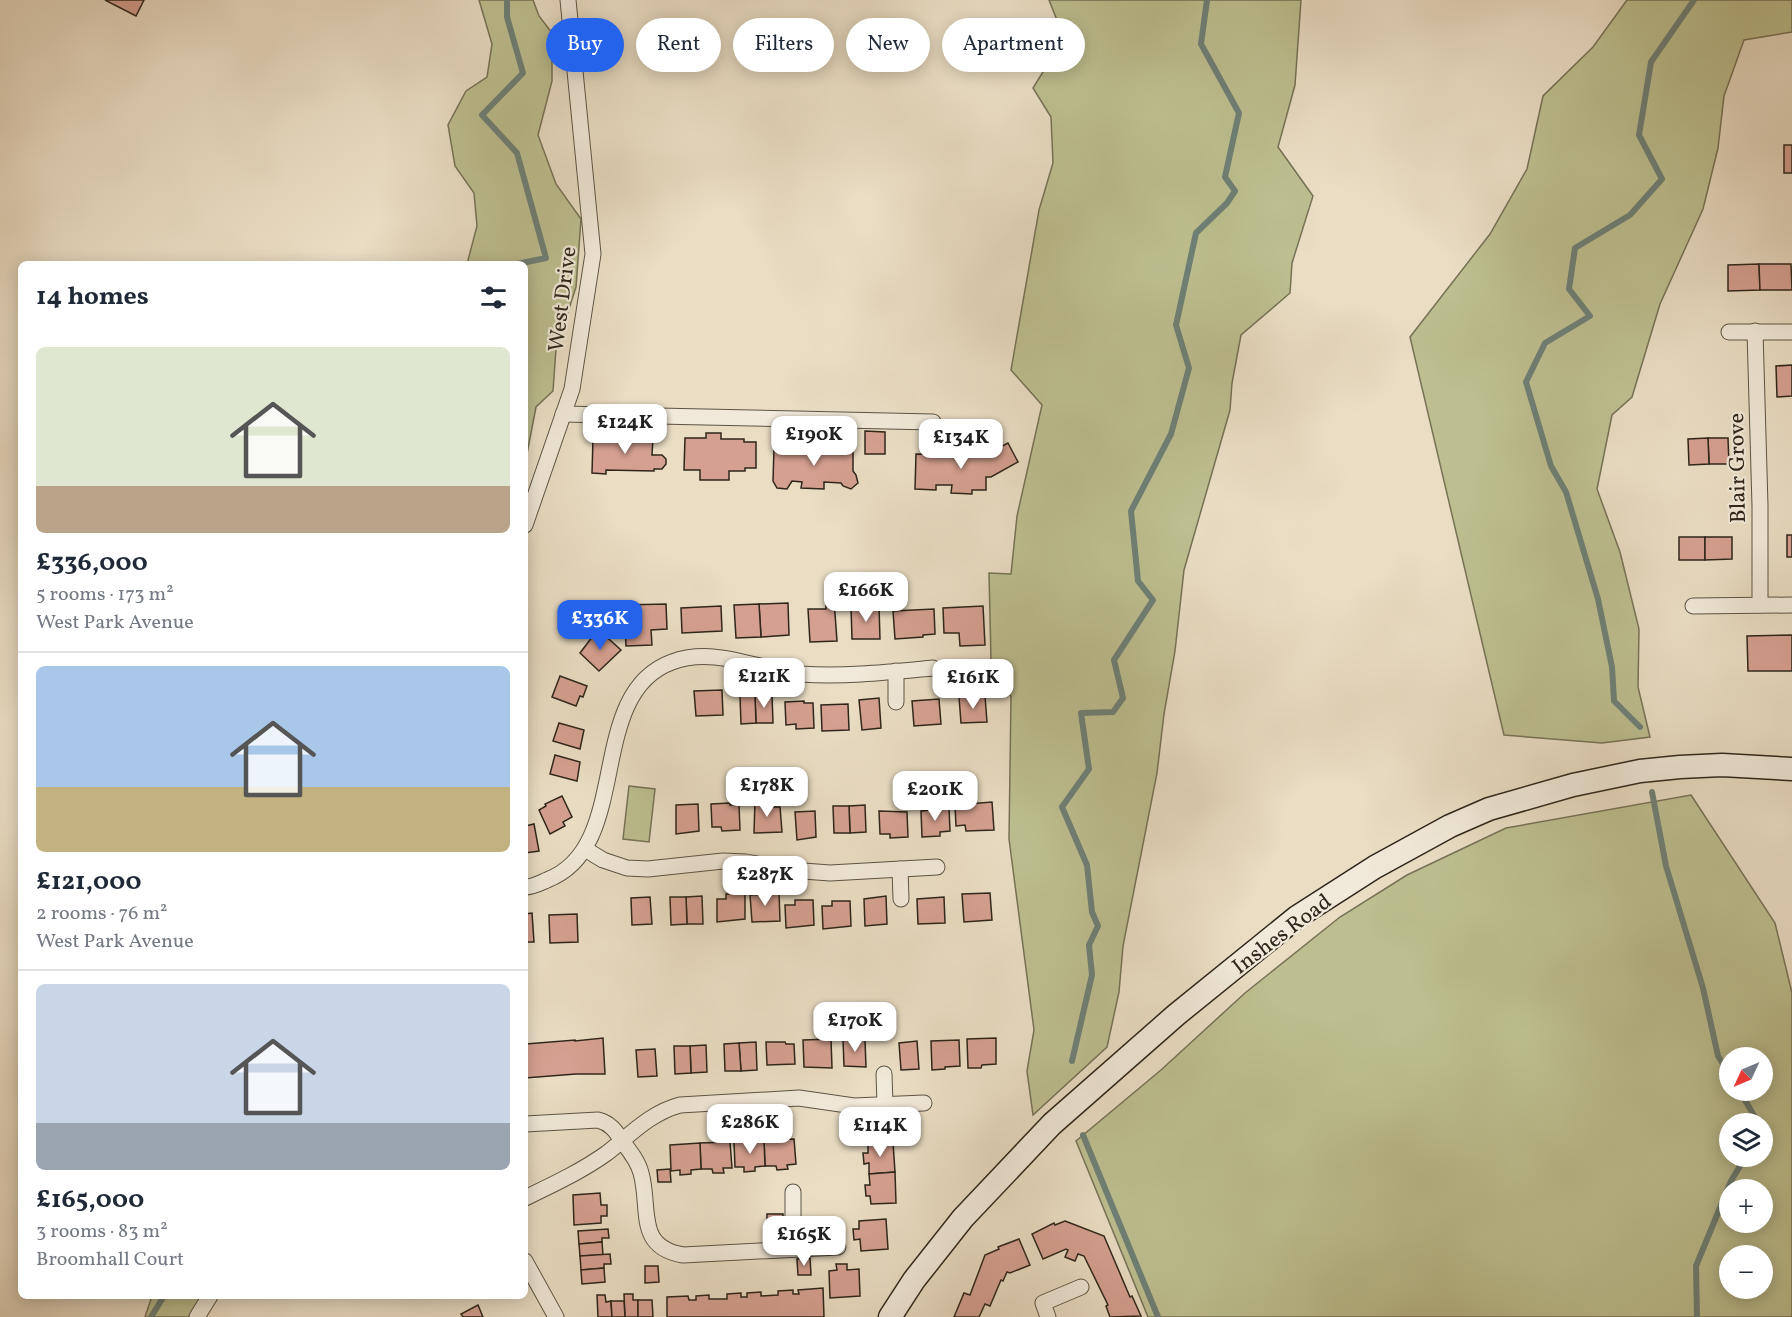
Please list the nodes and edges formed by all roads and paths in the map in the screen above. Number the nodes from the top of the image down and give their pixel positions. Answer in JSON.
{"nodes":[{"id":1,"x":568,"y":0,"type":"edge"},
{"id":2,"x":1755,"y":331,"type":"junction"},
{"id":3,"x":1729,"y":332,"type":"dead end"},
{"id":4,"x":1792,"y":332,"type":"edge"},
{"id":5,"x":563,"y":414,"type":"junction"},
{"id":6,"x":933,"y":422,"type":"dead end"},
{"id":7,"x":528,"y":516,"type":"edge"},
{"id":8,"x":1760,"y":605,"type":"junction"},
{"id":9,"x":1792,"y":605,"type":"edge"},
{"id":10,"x":1693,"y":606,"type":"dead end"},
{"id":11,"x":933,"y":668,"type":"dead end"},
{"id":12,"x":896,"y":671,"type":"junction"},
{"id":13,"x":896,"y":702,"type":"dead end"},
{"id":14,"x":1792,"y":769,"type":"edge"},
{"id":15,"x":585,"y":849,"type":"junction"},
{"id":16,"x":937,"y":867,"type":"dead end"},
{"id":17,"x":900,"y":869,"type":"junction"},
{"id":18,"x":528,"y":886,"type":"edge"},
{"id":19,"x":901,"y":899,"type":"dead end"},
{"id":20,"x":884,"y":1074,"type":"dead end"},
{"id":21,"x":924,"y":1103,"type":"dead end"},
{"id":22,"x":885,"y":1105,"type":"junction"},
{"id":23,"x":528,"y":1124,"type":"edge"},
{"id":24,"x":622,"y":1140,"type":"junction"},
{"id":25,"x":793,"y":1192,"type":"dead end"},
{"id":26,"x":528,"y":1197,"type":"edge"},
{"id":27,"x":838,"y":1247,"type":"dead end"},
{"id":28,"x":793,"y":1249,"type":"junction"},
{"id":29,"x":528,"y":1267,"type":"edge"},
{"id":30,"x":1081,"y":1287,"type":"dead end"},
{"id":31,"x":208,"y":1299,"type":"edge"},
{"id":32,"x":197,"y":1317,"type":"edge"},
{"id":33,"x":556,"y":1317,"type":"edge"},
{"id":34,"x":890,"y":1317,"type":"edge"},
{"id":35,"x":1048,"y":1317,"type":"edge"}],
"edges":[{"from":1,"to":5,"type":"street","name":"West Drive"},
{"from":2,"to":3,"type":"street"},
{"from":2,"to":4,"type":"street"},
{"from":2,"to":8,"type":"street","name":"Blair Grove"},
{"from":5,"to":6,"type":"street"},
{"from":5,"to":7,"type":"street","name":"West Drive"},
{"from":8,"to":9,"type":"street"},
{"from":8,"to":10,"type":"street"},
{"from":11,"to":12,"type":"street"},
{"from":12,"to":13,"type":"street"},
{"from":12,"to":15,"type":"street"},
{"from":14,"to":34,"type":"street","name":"Inshes Road"},
{"from":15,"to":17,"type":"street"},
{"from":15,"to":18,"type":"street"},
{"from":16,"to":17,"type":"street"},
{"from":17,"to":19,"type":"street"},
{"from":20,"to":22,"type":"street"},
{"from":21,"to":22,"type":"street"},
{"from":22,"to":24,"type":"street"},
{"from":23,"to":24,"type":"street"},
{"from":24,"to":26,"type":"street"},
{"from":24,"to":28,"type":"street"},
{"from":25,"to":28,"type":"street"},
{"from":27,"to":28,"type":"street"},
{"from":29,"to":33,"type":"street"},
{"from":30,"to":35,"type":"street"},
{"from":31,"to":32,"type":"street"}]}
